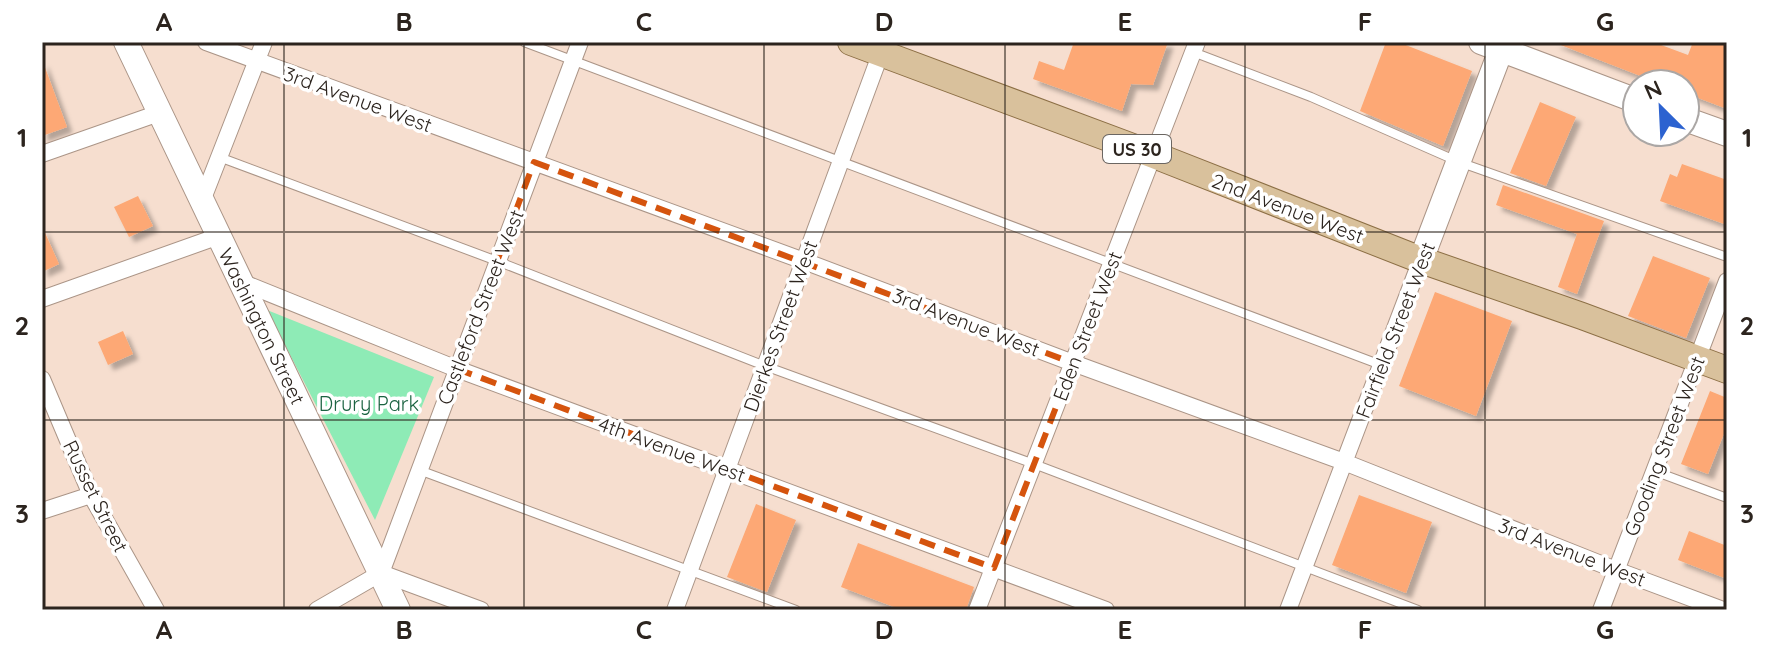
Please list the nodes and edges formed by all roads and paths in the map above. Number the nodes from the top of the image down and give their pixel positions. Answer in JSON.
{"nodes":[{"id":1,"x":126,"y":42,"type":"edge"},
{"id":2,"x":206,"y":42,"type":"edge"},
{"id":3,"x":264,"y":42,"type":"edge"},
{"id":4,"x":524,"y":42,"type":"edge"},
{"id":5,"x":580,"y":42,"type":"edge"},
{"id":6,"x":851,"y":42,"type":"edge"},
{"id":7,"x":1495,"y":45,"type":"edge"},
{"id":8,"x":883,"y":47,"type":"edge"},
{"id":9,"x":1195,"y":47,"type":"edge"},
{"id":10,"x":573,"y":60,"type":"junction"},
{"id":11,"x":256,"y":62,"type":"junction"},
{"id":12,"x":1621,"y":95,"type":"edge"},
{"id":13,"x":159,"y":113,"type":"junction"},
{"id":14,"x":1701,"y":125,"type":"edge"},
{"id":15,"x":1727,"y":134,"type":"edge"},
{"id":16,"x":42,"y":154,"type":"edge"},
{"id":17,"x":1154,"y":155,"type":"junction"},
{"id":18,"x":219,"y":157,"type":"junction"},
{"id":19,"x":841,"y":161,"type":"junction"},
{"id":20,"x":534,"y":162,"type":"junction"},
{"id":21,"x":1459,"y":162,"type":"junction"},
{"id":22,"x":202,"y":201,"type":"junction"},
{"id":23,"x":219,"y":236,"type":"junction"},
{"id":24,"x":1727,"y":257,"type":"edge"},
{"id":25,"x":1421,"y":260,"type":"junction"},
{"id":26,"x":497,"y":261,"type":"junction"},
{"id":27,"x":804,"y":261,"type":"junction"},
{"id":28,"x":1112,"y":263,"type":"junction"},
{"id":29,"x":1727,"y":281,"type":"edge"},
{"id":30,"x":241,"y":282,"type":"junction"},
{"id":31,"x":42,"y":299,"type":"edge"},
{"id":32,"x":1697,"y":358,"type":"junction"},
{"id":33,"x":1073,"y":363,"type":"junction"},
{"id":34,"x":1381,"y":365,"type":"junction"},
{"id":35,"x":765,"y":366,"type":"junction"},
{"id":36,"x":457,"y":369,"type":"junction"},
{"id":37,"x":1727,"y":370,"type":"edge"},
{"id":38,"x":42,"y":379,"type":"edge"},
{"id":39,"x":47,"y":405,"type":"edge"},
{"id":40,"x":1344,"y":462,"type":"junction"},
{"id":41,"x":1034,"y":464,"type":"junction"},
{"id":42,"x":419,"y":470,"type":"junction"},
{"id":43,"x":727,"y":470,"type":"junction"},
{"id":44,"x":1654,"y":471,"type":"junction"},
{"id":45,"x":91,"y":495,"type":"junction"},
{"id":46,"x":1727,"y":498,"type":"edge"},
{"id":47,"x":42,"y":511,"type":"edge"},
{"id":48,"x":1305,"y":567,"type":"junction"},
{"id":49,"x":994,"y":568,"type":"junction"},
{"id":50,"x":1616,"y":570,"type":"junction"},
{"id":51,"x":690,"y":571,"type":"junction"},
{"id":52,"x":381,"y":573,"type":"junction"},
{"id":53,"x":156,"y":610,"type":"edge"},
{"id":54,"x":317,"y":610,"type":"edge"},
{"id":55,"x":398,"y":610,"type":"edge"},
{"id":56,"x":481,"y":610,"type":"edge"},
{"id":57,"x":675,"y":610,"type":"edge"},
{"id":58,"x":796,"y":610,"type":"edge"},
{"id":59,"x":977,"y":610,"type":"edge"},
{"id":60,"x":1106,"y":610,"type":"edge"},
{"id":61,"x":1288,"y":610,"type":"edge"},
{"id":62,"x":1418,"y":610,"type":"edge"},
{"id":63,"x":1601,"y":610,"type":"edge"},
{"id":64,"x":1723,"y":610,"type":"edge"}],
"edges":[{"from":1,"to":13,"type":"main road","name":"Washington Street"},
{"from":2,"to":11,"type":"street","name":"3rd Avenue West"},
{"from":3,"to":11,"type":"street"},
{"from":4,"to":10,"type":"lane"},
{"from":5,"to":10,"type":"street","name":"Castleford Street West"},
{"from":6,"to":8,"type":"main road","name":"2nd Avenue West","number":"US 30"},
{"from":7,"to":12,"type":"main road"},
{"from":7,"to":21,"type":"main road","name":"Fairfield Street West"},
{"from":8,"to":17,"type":"main road","name":"2nd Avenue West","number":"US 30"},
{"from":8,"to":19,"type":"street","name":"Dierkes Street West"},
{"from":9,"to":17,"type":"street","name":"Eden Street West"},
{"from":9,"to":21,"type":"lane"},
{"from":10,"to":19,"type":"lane"},
{"from":10,"to":20,"type":"street","name":"Castleford Street West"},
{"from":11,"to":18,"type":"street"},
{"from":11,"to":20,"type":"street","name":"3rd Avenue West"},
{"from":13,"to":16,"type":"street"},
{"from":13,"to":22,"type":"main road","name":"Washington Street"},
{"from":14,"to":15,"type":"main road"},
{"from":17,"to":25,"type":"main road","name":"2nd Avenue West","number":"US 30"},
{"from":17,"to":28,"type":"street","name":"Eden Street West"},
{"from":18,"to":22,"type":"street"},
{"from":18,"to":26,"type":"lane"},
{"from":19,"to":27,"type":"street","name":"Dierkes Street West"},
{"from":19,"to":28,"type":"lane"},
{"from":20,"to":26,"type":"street","name":"Castleford Street West"},
{"from":20,"to":27,"type":"street","name":"3rd Avenue West"},
{"from":21,"to":24,"type":"lane"},
{"from":21,"to":25,"type":"main road","name":"Fairfield Street West"},
{"from":22,"to":23,"type":"main road","name":"Washington Street"},
{"from":23,"to":30,"type":"main road","name":"Washington Street"},
{"from":23,"to":31,"type":"street"},
{"from":25,"to":32,"type":"main road","name":"2nd Avenue West","number":"US 30"},
{"from":25,"to":34,"type":"street","name":"Fairfield Street West"},
{"from":26,"to":35,"type":"lane"},
{"from":26,"to":36,"type":"street","name":"Castleford Street West"},
{"from":27,"to":33,"type":"street","name":"3rd Avenue West"},
{"from":27,"to":35,"type":"street","name":"Dierkes Street West"},
{"from":28,"to":33,"type":"street","name":"Eden Street West"},
{"from":28,"to":34,"type":"lane"},
{"from":29,"to":32,"type":"street","name":"Gooding Street West"},
{"from":30,"to":36,"type":"street","name":"4th Avenue West"},
{"from":30,"to":52,"type":"main road","name":"Washington Street"},
{"from":32,"to":37,"type":"main road","name":"2nd Avenue West","number":"US 30"},
{"from":32,"to":44,"type":"street","name":"Gooding Street West"},
{"from":33,"to":40,"type":"street","name":"3rd Avenue West"},
{"from":33,"to":41,"type":"street","name":"Eden Street West"},
{"from":34,"to":40,"type":"street","name":"Fairfield Street West"},
{"from":35,"to":41,"type":"lane"},
{"from":35,"to":43,"type":"street","name":"Dierkes Street West"},
{"from":36,"to":42,"type":"street","name":"Castleford Street West"},
{"from":36,"to":43,"type":"street","name":"4th Avenue West"},
{"from":38,"to":39,"type":"street","name":"Russet Street"},
{"from":39,"to":45,"type":"street","name":"Russet Street"},
{"from":40,"to":48,"type":"street","name":"Fairfield Street West"},
{"from":40,"to":50,"type":"street","name":"3rd Avenue West"},
{"from":41,"to":48,"type":"lane"},
{"from":41,"to":49,"type":"street","name":"Eden Street West"},
{"from":42,"to":51,"type":"lane"},
{"from":42,"to":52,"type":"street","name":"Castleford Street West"},
{"from":43,"to":49,"type":"street","name":"4th Avenue West"},
{"from":43,"to":51,"type":"street","name":"Dierkes Street West"},
{"from":44,"to":46,"type":"lane"},
{"from":44,"to":50,"type":"street","name":"Gooding Street West"},
{"from":45,"to":47,"type":"street"},
{"from":45,"to":53,"type":"street","name":"Russet Street"},
{"from":48,"to":61,"type":"street","name":"Fairfield Street West"},
{"from":48,"to":62,"type":"lane"},
{"from":49,"to":59,"type":"street","name":"Eden Street West"},
{"from":49,"to":60,"type":"street","name":"4th Avenue West"},
{"from":50,"to":63,"type":"street","name":"Gooding Street West"},
{"from":50,"to":64,"type":"street","name":"3rd Avenue West"},
{"from":51,"to":57,"type":"street","name":"Dierkes Street West"},
{"from":51,"to":58,"type":"lane"},
{"from":52,"to":54,"type":"street"},
{"from":52,"to":55,"type":"main road","name":"Washington Street"},
{"from":52,"to":56,"type":"street"}]}
